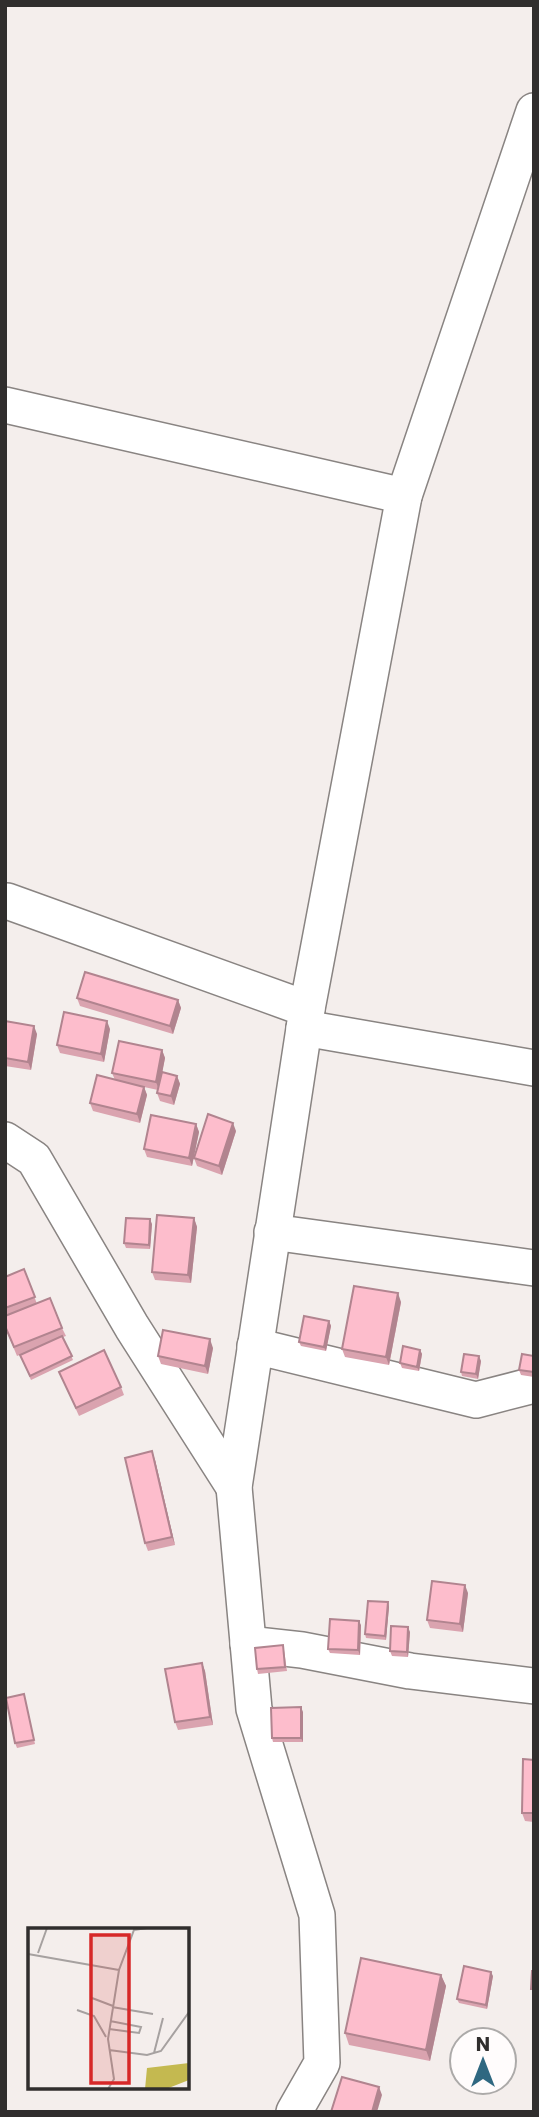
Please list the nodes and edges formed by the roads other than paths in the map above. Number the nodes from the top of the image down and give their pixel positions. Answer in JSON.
{"nodes":[{"id":1,"x":534,"y":111,"type":"edge"},
{"id":2,"x":5,"y":405,"type":"edge"},
{"id":3,"x":404,"y":496,"type":"junction"},
{"id":4,"x":7,"y":901,"type":"dead end"},
{"id":5,"x":305,"y":1019,"type":"junction"},
{"id":6,"x":534,"y":1068,"type":"edge"},
{"id":7,"x":5,"y":1140,"type":"edge"},
{"id":8,"x":272,"y":1232,"type":"junction"},
{"id":9,"x":534,"y":1268,"type":"edge"},
{"id":10,"x":255,"y":1346,"type":"junction"},
{"id":11,"x":534,"y":1385,"type":"edge"},
{"id":12,"x":234,"y":1487,"type":"junction"},
{"id":13,"x":248,"y":1644,"type":"junction"},
{"id":14,"x":534,"y":1686,"type":"edge"},
{"id":15,"x":293,"y":2112,"type":"edge"}],
"edges":[{"from":1,"to":3,"type":"street"},
{"from":2,"to":3,"type":"street"},
{"from":3,"to":5,"type":"street"},
{"from":4,"to":5,"type":"street"},
{"from":5,"to":6,"type":"street"},
{"from":5,"to":8,"type":"street"},
{"from":7,"to":12,"type":"street"},
{"from":8,"to":9,"type":"street"},
{"from":8,"to":10,"type":"street"},
{"from":10,"to":11,"type":"street"},
{"from":10,"to":12,"type":"street"},
{"from":12,"to":13,"type":"street"},
{"from":13,"to":14,"type":"street"},
{"from":13,"to":15,"type":"street"}]}
